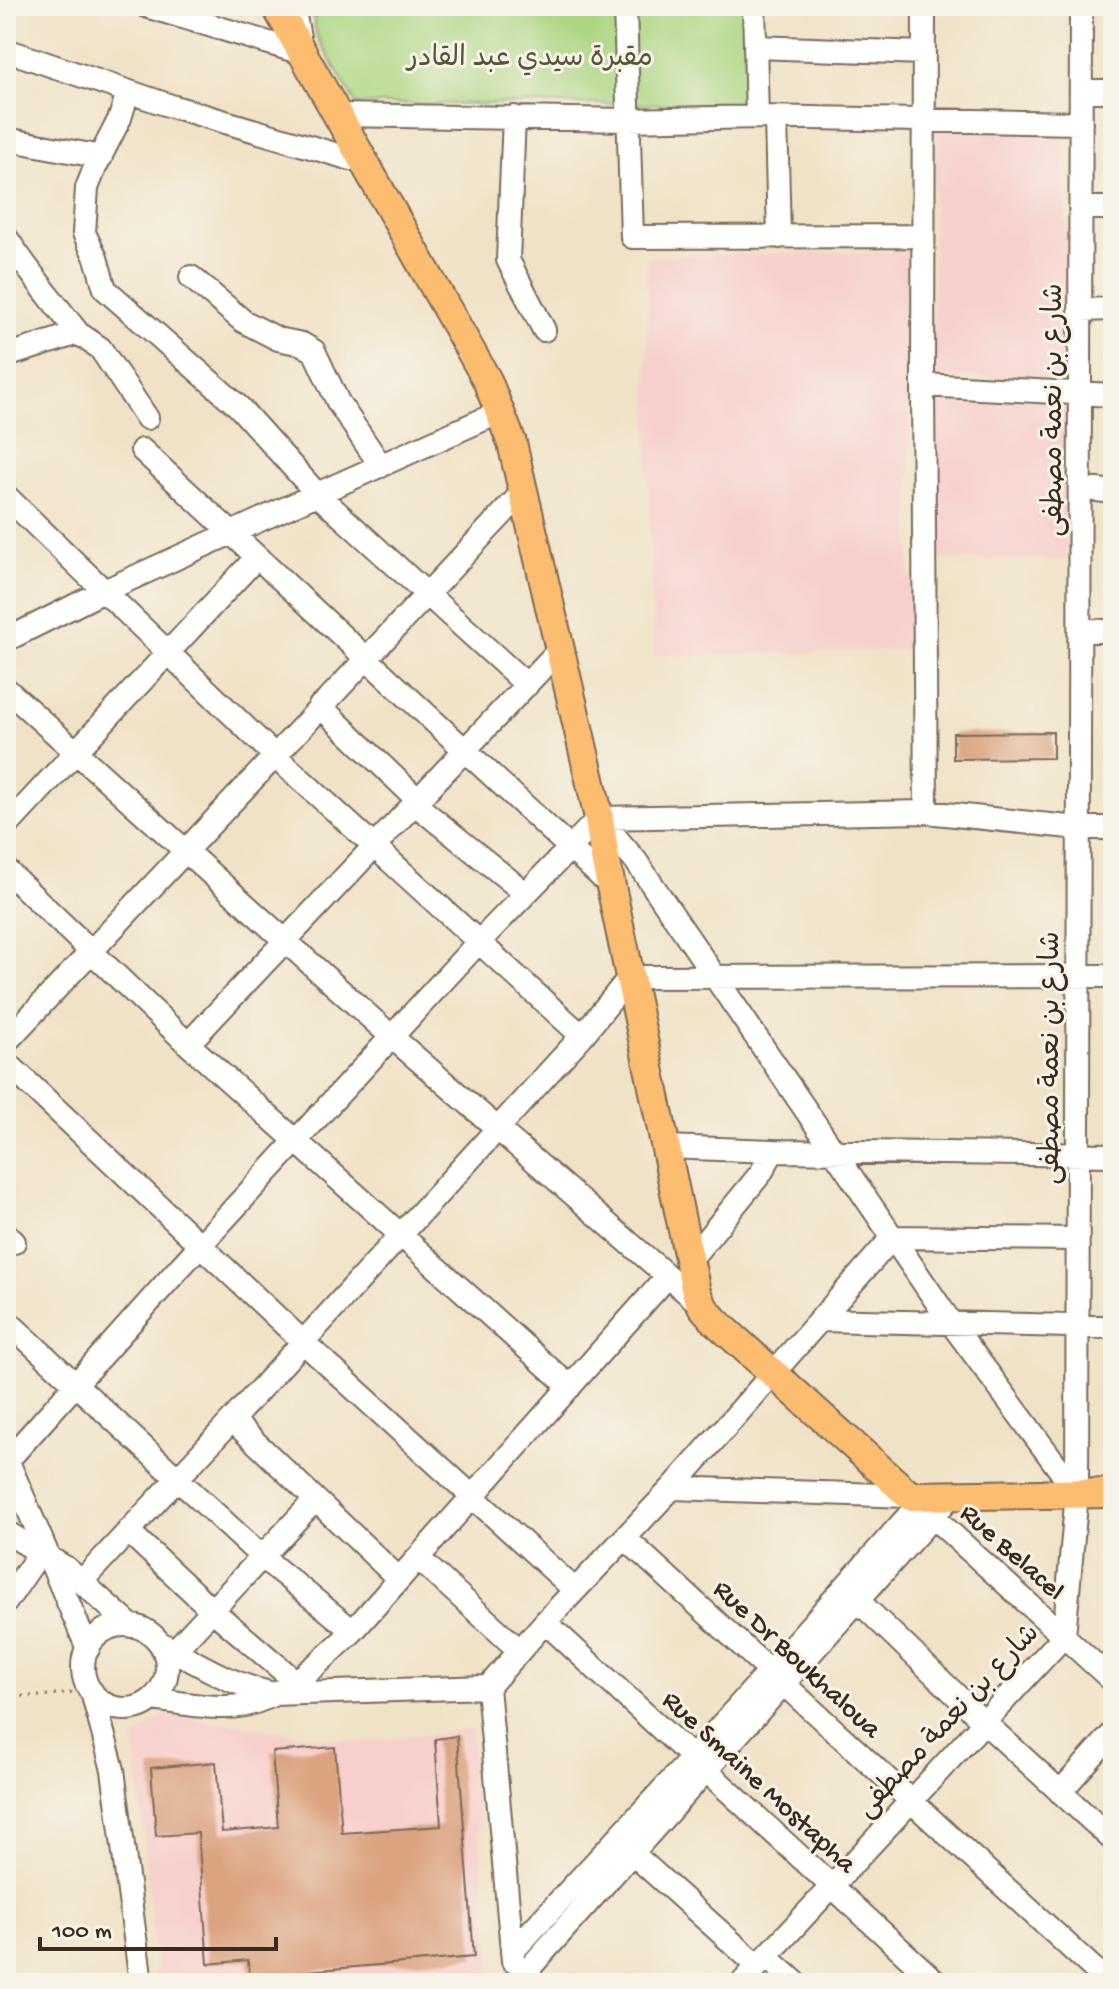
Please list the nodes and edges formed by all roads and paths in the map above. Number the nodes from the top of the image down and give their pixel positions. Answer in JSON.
{"nodes":[{"id":1,"x":146,"y":6,"type":"edge"},
{"id":2,"x":276,"y":6,"type":"edge"},
{"id":3,"x":293,"y":6,"type":"edge"},
{"id":4,"x":625,"y":6,"type":"edge"},
{"id":5,"x":754,"y":6,"type":"edge"},
{"id":6,"x":924,"y":6,"type":"edge"},
{"id":7,"x":1081,"y":6,"type":"edge"},
{"id":8,"x":755,"y":47,"type":"junction"},
{"id":9,"x":6,"y":50,"type":"edge"},
{"id":10,"x":302,"y":53,"type":"junction"},
{"id":11,"x":924,"y":53,"type":"junction"},
{"id":12,"x":1081,"y":91,"type":"junction"},
{"id":13,"x":1113,"y":91,"type":"edge"},
{"id":14,"x":128,"y":92,"type":"junction"},
{"id":15,"x":338,"y":115,"type":"junction"},
{"id":16,"x":514,"y":117,"type":"junction"},
{"id":17,"x":766,"y":117,"type":"junction"},
{"id":18,"x":923,"y":119,"type":"junction"},
{"id":19,"x":628,"y":120,"type":"junction"},
{"id":20,"x":1081,"y":123,"type":"junction"},
{"id":21,"x":6,"y":139,"type":"edge"},
{"id":22,"x":101,"y":157,"type":"junction"},
{"id":23,"x":365,"y":163,"type":"junction"},
{"id":24,"x":1081,"y":208,"type":"junction"},
{"id":25,"x":1113,"y":208,"type":"edge"},
{"id":26,"x":923,"y":236,"type":"junction"},
{"id":27,"x":6,"y":237,"type":"edge"},
{"id":28,"x":779,"y":237,"type":"junction"},
{"id":29,"x":191,"y":277,"type":"dead end"},
{"id":30,"x":1113,"y":309,"type":"edge"},
{"id":31,"x":1081,"y":310,"type":"junction"},
{"id":32,"x":544,"y":330,"type":"dead end"},
{"id":33,"x":78,"y":333,"type":"junction"},
{"id":34,"x":6,"y":356,"type":"edge"},
{"id":35,"x":923,"y":385,"type":"junction"},
{"id":36,"x":1081,"y":394,"type":"junction"},
{"id":37,"x":1113,"y":395,"type":"edge"},
{"id":38,"x":500,"y":412,"type":"junction"},
{"id":39,"x":147,"y":418,"type":"dead end"},
{"id":40,"x":142,"y":450,"type":"dead end"},
{"id":41,"x":381,"y":466,"type":"junction"},
{"id":42,"x":1081,"y":488,"type":"junction"},
{"id":43,"x":524,"y":491,"type":"junction"},
{"id":44,"x":1113,"y":492,"type":"edge"},
{"id":45,"x":317,"y":494,"type":"junction"},
{"id":46,"x":6,"y":496,"type":"edge"},
{"id":47,"x":231,"y":534,"type":"junction"},
{"id":48,"x":256,"y":558,"type":"junction"},
{"id":49,"x":104,"y":591,"type":"junction"},
{"id":50,"x":426,"y":593,"type":"junction"},
{"id":51,"x":1080,"y":629,"type":"junction"},
{"id":52,"x":1113,"y":632,"type":"edge"},
{"id":53,"x":6,"y":640,"type":"edge"},
{"id":54,"x":559,"y":650,"type":"junction"},
{"id":55,"x":168,"y":653,"type":"junction"},
{"id":56,"x":365,"y":659,"type":"junction"},
{"id":57,"x":527,"y":685,"type":"junction"},
{"id":58,"x":9,"y":698,"type":"edge"},
{"id":59,"x":320,"y":706,"type":"junction"},
{"id":60,"x":77,"y":751,"type":"junction"},
{"id":61,"x":465,"y":751,"type":"junction"},
{"id":62,"x":274,"y":755,"type":"junction"},
{"id":63,"x":416,"y":802,"type":"junction"},
{"id":64,"x":926,"y":812,"type":"junction"},
{"id":65,"x":599,"y":818,"type":"junction"},
{"id":66,"x":6,"y":827,"type":"edge"},
{"id":67,"x":1079,"y":828,"type":"junction"},
{"id":68,"x":1113,"y":828,"type":"edge"},
{"id":69,"x":375,"y":847,"type":"junction"},
{"id":70,"x":569,"y":847,"type":"junction"},
{"id":71,"x":184,"y":851,"type":"junction"},
{"id":72,"x":6,"y":870,"type":"edge"},
{"id":73,"x":611,"y":886,"type":"junction"},
{"id":74,"x":525,"y":893,"type":"junction"},
{"id":75,"x":285,"y":942,"type":"junction"},
{"id":76,"x":480,"y":942,"type":"junction"},
{"id":77,"x":92,"y":949,"type":"junction"},
{"id":78,"x":1078,"y":975,"type":"junction"},
{"id":79,"x":1113,"y":976,"type":"edge"},
{"id":80,"x":630,"y":977,"type":"junction"},
{"id":81,"x":716,"y":977,"type":"junction"},
{"id":82,"x":582,"y":1036,"type":"junction"},
{"id":83,"x":392,"y":1037,"type":"junction"},
{"id":84,"x":6,"y":1042,"type":"edge"},
{"id":85,"x":188,"y":1044,"type":"junction"},
{"id":86,"x":6,"y":1062,"type":"edge"},
{"id":87,"x":496,"y":1130,"type":"junction"},
{"id":88,"x":297,"y":1140,"type":"junction"},
{"id":89,"x":665,"y":1147,"type":"junction"},
{"id":90,"x":773,"y":1151,"type":"junction"},
{"id":91,"x":836,"y":1152,"type":"junction"},
{"id":92,"x":1078,"y":1154,"type":"junction"},
{"id":93,"x":1113,"y":1155,"type":"edge"},
{"id":94,"x":400,"y":1236,"type":"junction"},
{"id":95,"x":893,"y":1237,"type":"junction"},
{"id":96,"x":1078,"y":1239,"type":"junction"},
{"id":97,"x":201,"y":1245,"type":"junction"},
{"id":98,"x":678,"y":1269,"type":"junction"},
{"id":99,"x":6,"y":1320,"type":"edge"},
{"id":100,"x":821,"y":1320,"type":"junction"},
{"id":101,"x":951,"y":1323,"type":"junction"},
{"id":102,"x":1078,"y":1327,"type":"junction"},
{"id":103,"x":1113,"y":1327,"type":"edge"},
{"id":104,"x":302,"y":1341,"type":"junction"},
{"id":105,"x":774,"y":1374,"type":"junction"},
{"id":106,"x":75,"y":1385,"type":"junction"},
{"id":107,"x":570,"y":1387,"type":"junction"},
{"id":108,"x":232,"y":1420,"type":"junction"},
{"id":109,"x":7,"y":1458,"type":"edge"},
{"id":110,"x":177,"y":1478,"type":"junction"},
{"id":111,"x":672,"y":1488,"type":"junction"},
{"id":112,"x":1077,"y":1493,"type":"junction"},
{"id":113,"x":1113,"y":1493,"type":"edge"},
{"id":114,"x":473,"y":1496,"type":"junction"},
{"id":115,"x":315,"y":1500,"type":"junction"},
{"id":116,"x":921,"y":1506,"type":"junction"},
{"id":117,"x":128,"y":1531,"type":"junction"},
{"id":118,"x":6,"y":1532,"type":"edge"},
{"id":119,"x":625,"y":1538,"type":"junction"},
{"id":120,"x":45,"y":1554,"type":"junction"},
{"id":121,"x":262,"y":1557,"type":"junction"},
{"id":122,"x":418,"y":1558,"type":"junction"},
{"id":123,"x":399,"y":1579,"type":"junction"},
{"id":124,"x":82,"y":1581,"type":"junction"},
{"id":125,"x":575,"y":1590,"type":"junction"},
{"id":126,"x":852,"y":1594,"type":"junction"},
{"id":127,"x":6,"y":1602,"type":"edge"},
{"id":128,"x":212,"y":1610,"type":"junction"},
{"id":129,"x":545,"y":1622,"type":"junction"},
{"id":130,"x":131,"y":1626,"type":"junction"},
{"id":131,"x":353,"y":1631,"type":"junction"},
{"id":132,"x":1064,"y":1636,"type":"junction"},
{"id":133,"x":166,"y":1646,"type":"junction"},
{"id":134,"x":88,"y":1649,"type":"junction"},
{"id":135,"x":519,"y":1650,"type":"junction"},
{"id":136,"x":777,"y":1678,"type":"junction"},
{"id":137,"x":295,"y":1681,"type":"junction"},
{"id":138,"x":1113,"y":1681,"type":"edge"},
{"id":139,"x":488,"y":1687,"type":"junction"},
{"id":140,"x":90,"y":1690,"type":"junction"},
{"id":141,"x":273,"y":1694,"type":"junction"},
{"id":142,"x":6,"y":1696,"type":"edge"},
{"id":143,"x":153,"y":1699,"type":"junction"},
{"id":144,"x":122,"y":1709,"type":"junction"},
{"id":145,"x":984,"y":1722,"type":"junction"},
{"id":146,"x":1113,"y":1733,"type":"edge"},
{"id":147,"x":700,"y":1764,"type":"junction"},
{"id":148,"x":113,"y":1770,"type":"junction"},
{"id":149,"x":1060,"y":1792,"type":"junction"},
{"id":150,"x":911,"y":1801,"type":"junction"},
{"id":151,"x":1113,"y":1840,"type":"edge"},
{"id":152,"x":624,"y":1846,"type":"junction"},
{"id":153,"x":832,"y":1886,"type":"junction"},
{"id":154,"x":512,"y":1952,"type":"junction"},
{"id":155,"x":756,"y":1969,"type":"edge"},
{"id":156,"x":141,"y":1983,"type":"edge"},
{"id":157,"x":515,"y":1983,"type":"edge"},
{"id":158,"x":796,"y":1983,"type":"edge"},
{"id":159,"x":937,"y":1983,"type":"edge"},
{"id":160,"x":1109,"y":1983,"type":"edge"}],
"edges":[{"from":1,"to":10,"type":"street"},
{"from":2,"to":10,"type":"main road"},
{"from":3,"to":10,"type":"street"},
{"from":4,"to":19,"type":"street"},
{"from":5,"to":8,"type":"street"},
{"from":6,"to":11,"type":"street"},
{"from":7,"to":12,"type":"street","name":"شارع بن نعمة مصطفى"},
{"from":8,"to":11,"type":"street"},
{"from":8,"to":17,"type":"street"},
{"from":9,"to":14,"type":"street"},
{"from":10,"to":15,"type":"main road"},
{"from":11,"to":18,"type":"street"},
{"from":12,"to":13,"type":"street"},
{"from":12,"to":20,"type":"street","name":"شارع بن نعمة مصطفى"},
{"from":14,"to":22,"type":"street"},
{"from":14,"to":23,"type":"street"},
{"from":15,"to":16,"type":"street"},
{"from":15,"to":23,"type":"main road"},
{"from":16,"to":19,"type":"street"},
{"from":16,"to":32,"type":"street"},
{"from":17,"to":18,"type":"street"},
{"from":17,"to":19,"type":"street"},
{"from":17,"to":28,"type":"street"},
{"from":18,"to":20,"type":"street"},
{"from":18,"to":26,"type":"street"},
{"from":19,"to":28,"type":"street"},
{"from":20,"to":24,"type":"street","name":"شارع بن نعمة مصطفى"},
{"from":21,"to":22,"type":"street"},
{"from":22,"to":45,"type":"street"},
{"from":23,"to":38,"type":"main road"},
{"from":24,"to":25,"type":"street"},
{"from":24,"to":31,"type":"street","name":"شارع بن نعمة مصطفى"},
{"from":26,"to":28,"type":"street"},
{"from":26,"to":35,"type":"street"},
{"from":27,"to":33,"type":"street"},
{"from":29,"to":41,"type":"street"},
{"from":30,"to":31,"type":"street"},
{"from":31,"to":36,"type":"street","name":"شارع بن نعمة مصطفى"},
{"from":33,"to":34,"type":"street"},
{"from":33,"to":39,"type":"street"},
{"from":35,"to":36,"type":"street"},
{"from":35,"to":64,"type":"street"},
{"from":36,"to":37,"type":"street"},
{"from":36,"to":42,"type":"street","name":"شارع بن نعمة مصطفى"},
{"from":38,"to":41,"type":"street"},
{"from":38,"to":43,"type":"main road"},
{"from":40,"to":47,"type":"street"},
{"from":41,"to":45,"type":"street"},
{"from":42,"to":44,"type":"street"},
{"from":42,"to":51,"type":"street","name":"شارع بن نعمة مصطفى"},
{"from":43,"to":50,"type":"street"},
{"from":43,"to":54,"type":"main road"},
{"from":45,"to":47,"type":"street"},
{"from":45,"to":50,"type":"street"},
{"from":46,"to":49,"type":"street"},
{"from":47,"to":48,"type":"street"},
{"from":47,"to":49,"type":"street"},
{"from":48,"to":55,"type":"street"},
{"from":48,"to":56,"type":"street"},
{"from":49,"to":53,"type":"street"},
{"from":49,"to":55,"type":"street"},
{"from":50,"to":56,"type":"street"},
{"from":50,"to":57,"type":"street"},
{"from":51,"to":52,"type":"street"},
{"from":51,"to":67,"type":"street","name":"شارع بن نعمة مصطفى"},
{"from":54,"to":57,"type":"street"},
{"from":54,"to":65,"type":"main road"},
{"from":55,"to":60,"type":"street"},
{"from":55,"to":62,"type":"street"},
{"from":56,"to":59,"type":"street"},
{"from":56,"to":61,"type":"street"},
{"from":57,"to":61,"type":"street"},
{"from":58,"to":60,"type":"street"},
{"from":59,"to":62,"type":"street"},
{"from":59,"to":63,"type":"street"},
{"from":60,"to":66,"type":"street"},
{"from":60,"to":71,"type":"street"},
{"from":61,"to":63,"type":"street"},
{"from":61,"to":70,"type":"street"},
{"from":62,"to":69,"type":"street"},
{"from":62,"to":71,"type":"street"},
{"from":63,"to":69,"type":"street"},
{"from":63,"to":74,"type":"street"},
{"from":64,"to":65,"type":"street"},
{"from":64,"to":67,"type":"street"},
{"from":65,"to":70,"type":"street"},
{"from":65,"to":73,"type":"main road"},
{"from":65,"to":81,"type":"street"},
{"from":67,"to":68,"type":"street"},
{"from":67,"to":78,"type":"street","name":"شارع بن نعمة مصطفى"},
{"from":69,"to":75,"type":"street"},
{"from":69,"to":76,"type":"street"},
{"from":70,"to":73,"type":"street"},
{"from":70,"to":74,"type":"street"},
{"from":71,"to":75,"type":"street"},
{"from":71,"to":77,"type":"street"},
{"from":72,"to":77,"type":"street"},
{"from":73,"to":80,"type":"main road"},
{"from":74,"to":76,"type":"street"},
{"from":75,"to":83,"type":"street"},
{"from":75,"to":85,"type":"street"},
{"from":76,"to":82,"type":"street"},
{"from":76,"to":83,"type":"street"},
{"from":77,"to":84,"type":"street"},
{"from":77,"to":85,"type":"street"},
{"from":78,"to":79,"type":"street"},
{"from":78,"to":81,"type":"street"},
{"from":78,"to":92,"type":"street","name":"شارع بن نعمة مصطفى"},
{"from":80,"to":81,"type":"street"},
{"from":80,"to":82,"type":"street"},
{"from":80,"to":89,"type":"main road"},
{"from":81,"to":91,"type":"street"},
{"from":82,"to":87,"type":"street"},
{"from":83,"to":87,"type":"street"},
{"from":83,"to":88,"type":"street"},
{"from":85,"to":88,"type":"street"},
{"from":86,"to":97,"type":"street"},
{"from":87,"to":94,"type":"street"},
{"from":87,"to":98,"type":"street"},
{"from":88,"to":94,"type":"street"},
{"from":88,"to":97,"type":"street"},
{"from":89,"to":90,"type":"street"},
{"from":89,"to":98,"type":"main road"},
{"from":90,"to":91,"type":"street"},
{"from":90,"to":98,"type":"street"},
{"from":91,"to":92,"type":"street"},
{"from":91,"to":95,"type":"street"},
{"from":92,"to":93,"type":"street"},
{"from":92,"to":96,"type":"street","name":"شارع بن نعمة مصطفى"},
{"from":94,"to":104,"type":"street"},
{"from":94,"to":107,"type":"street"},
{"from":95,"to":96,"type":"street"},
{"from":95,"to":100,"type":"street"},
{"from":95,"to":101,"type":"street"},
{"from":96,"to":102,"type":"street","name":"شارع بن نعمة مصطفى"},
{"from":97,"to":104,"type":"street"},
{"from":97,"to":106,"type":"street"},
{"from":98,"to":105,"type":"main road"},
{"from":98,"to":107,"type":"street"},
{"from":99,"to":106,"type":"street"},
{"from":100,"to":101,"type":"street"},
{"from":100,"to":105,"type":"street"},
{"from":101,"to":102,"type":"street"},
{"from":101,"to":112,"type":"street"},
{"from":102,"to":103,"type":"street"},
{"from":102,"to":112,"type":"street","name":"شارع بن نعمة مصطفى"},
{"from":104,"to":108,"type":"street"},
{"from":104,"to":114,"type":"street"},
{"from":105,"to":111,"type":"street"},
{"from":105,"to":116,"type":"main road"},
{"from":106,"to":109,"type":"street"},
{"from":106,"to":110,"type":"street"},
{"from":107,"to":114,"type":"street"},
{"from":108,"to":110,"type":"street"},
{"from":108,"to":115,"type":"street"},
{"from":109,"to":120,"type":"street"},
{"from":110,"to":117,"type":"street"},
{"from":110,"to":121,"type":"street"},
{"from":111,"to":116,"type":"street"},
{"from":111,"to":119,"type":"street"},
{"from":112,"to":113,"type":"main road"},
{"from":112,"to":116,"type":"main road"},
{"from":112,"to":132,"type":"street","name":"شارع بن نعمة مصطفى"},
{"from":114,"to":122,"type":"street"},
{"from":114,"to":125,"type":"street"},
{"from":115,"to":121,"type":"street"},
{"from":115,"to":123,"type":"street"},
{"from":116,"to":126,"type":"street"},
{"from":116,"to":132,"type":"street","name":"Rue Belacel"},
{"from":117,"to":124,"type":"street"},
{"from":117,"to":128,"type":"street"},
{"from":118,"to":120,"type":"street"},
{"from":119,"to":125,"type":"street"},
{"from":119,"to":136,"type":"street","name":"Rue Dr Boukhaloua"},
{"from":120,"to":124,"type":"street"},
{"from":120,"to":127,"type":"street"},
{"from":120,"to":134,"type":"street"},
{"from":121,"to":128,"type":"street"},
{"from":121,"to":131,"type":"street"},
{"from":122,"to":123,"type":"street"},
{"from":122,"to":135,"type":"street"},
{"from":123,"to":131,"type":"street"},
{"from":124,"to":130,"type":"street"},
{"from":125,"to":129,"type":"street"},
{"from":126,"to":136,"type":"street"},
{"from":126,"to":145,"type":"street"},
{"from":128,"to":133,"type":"street"},
{"from":128,"to":137,"type":"street"},
{"from":129,"to":135,"type":"street"},
{"from":129,"to":147,"type":"street","name":"Rue Smaine Mostapha"},
{"from":130,"to":133,"type":"street"},
{"from":130,"to":134,"type":"street"},
{"from":131,"to":137,"type":"street"},
{"from":132,"to":138,"type":"street","name":"Rue Belacel"},
{"from":132,"to":145,"type":"street","name":"شارع بن نعمة مصطفى"},
{"from":133,"to":141,"type":"street"},
{"from":133,"to":143,"type":"street"},
{"from":134,"to":140,"type":"street"},
{"from":135,"to":139,"type":"street"},
{"from":136,"to":147,"type":"street"},
{"from":136,"to":150,"type":"street","name":"Rue Dr Boukhaloua"},
{"from":137,"to":141,"type":"street"},
{"from":139,"to":141,"type":"street"},
{"from":139,"to":154,"type":"street"},
{"from":140,"to":142,"type":"path"},
{"from":140,"to":144,"type":"street"},
{"from":140,"to":148,"type":"street"},
{"from":141,"to":143,"type":"street"},
{"from":143,"to":144,"type":"street"},
{"from":144,"to":148,"type":"street"},
{"from":145,"to":149,"type":"street"},
{"from":145,"to":150,"type":"street","name":"شارع بن نعمة مصطفى"},
{"from":146,"to":149,"type":"street"},
{"from":147,"to":152,"type":"street"},
{"from":147,"to":153,"type":"street","name":"Rue Smaine Mostapha"},
{"from":148,"to":156,"type":"street"},
{"from":149,"to":151,"type":"street"},
{"from":150,"to":153,"type":"street","name":"شارع بن نعمة مصطفى"},
{"from":150,"to":160,"type":"street","name":"Rue Dr Boukhaloua"},
{"from":152,"to":154,"type":"street"},
{"from":152,"to":155,"type":"street"},
{"from":152,"to":157,"type":"street"},
{"from":153,"to":155,"type":"street","name":"شارع بن نعمة مصطفى"},
{"from":153,"to":159,"type":"street","name":"Rue Smaine Mostapha"},
{"from":154,"to":157,"type":"street"},
{"from":155,"to":158,"type":"street"}]}
